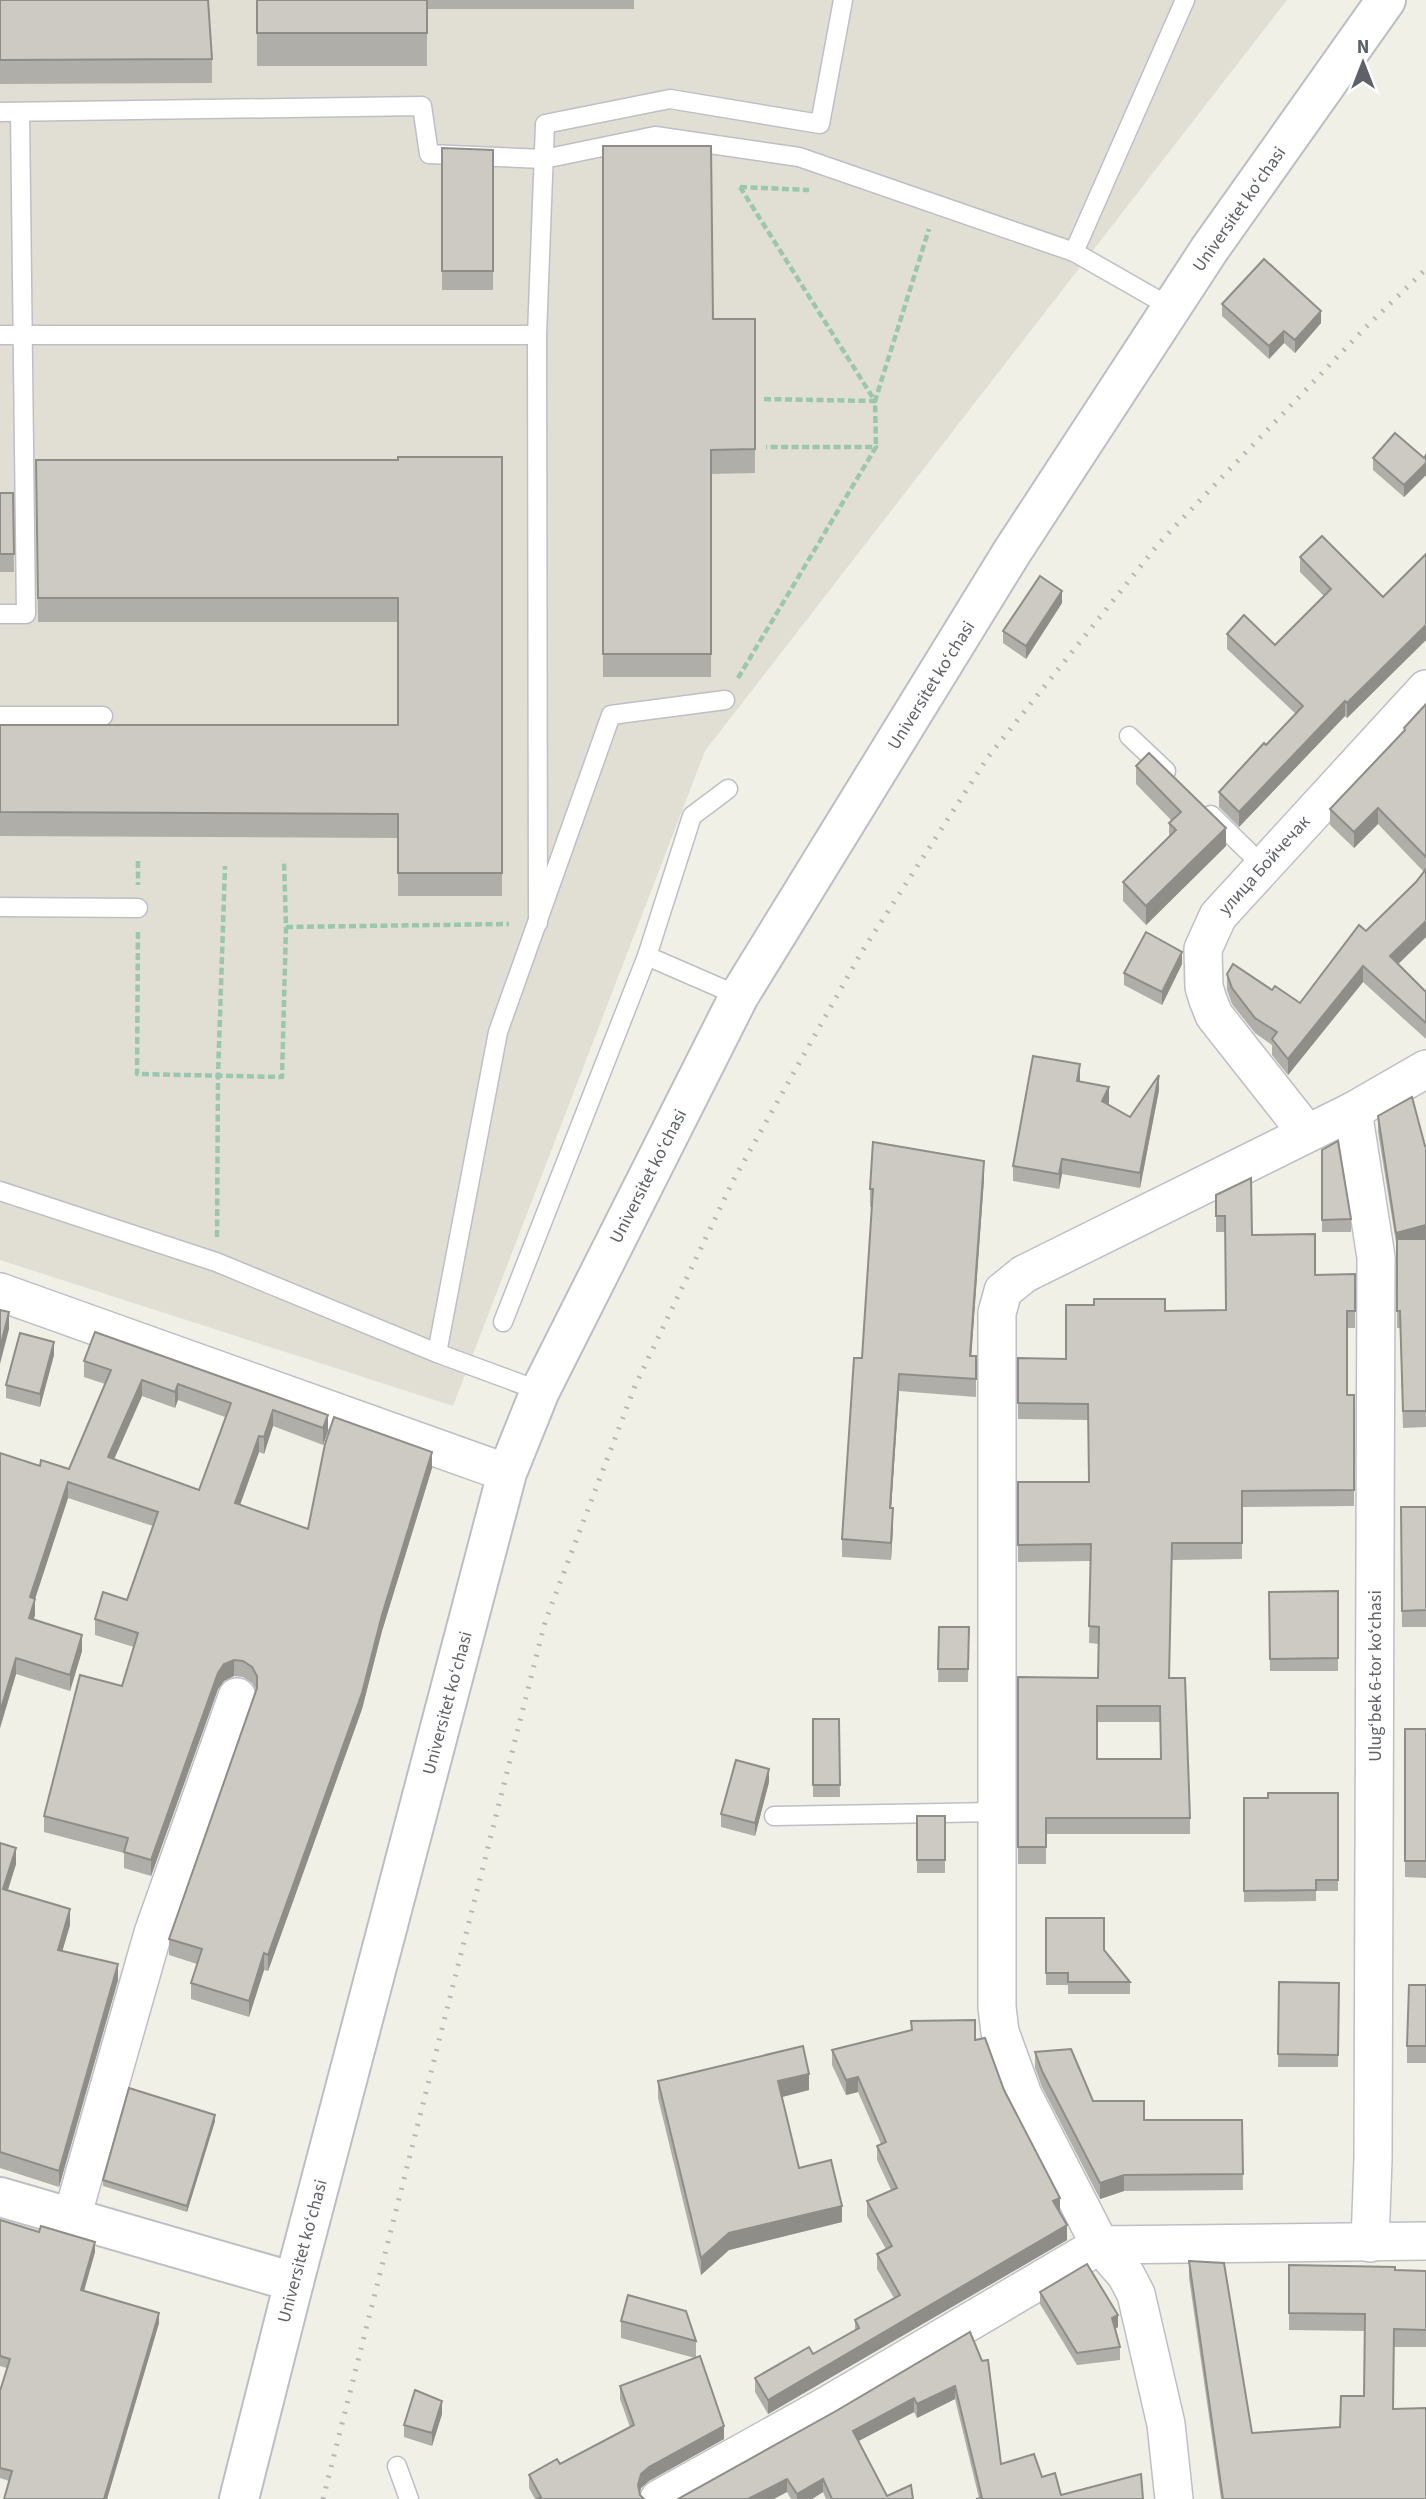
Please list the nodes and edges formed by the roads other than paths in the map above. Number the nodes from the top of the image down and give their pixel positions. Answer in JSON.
{"nodes":[{"id":1,"x":843,"y":0,"type":"edge"},
{"id":2,"x":1185,"y":0,"type":"edge"},
{"id":3,"x":1387,"y":0,"type":"edge"},
{"id":4,"x":0,"y":112,"type":"edge"},
{"id":5,"x":20,"y":112,"type":"junction"},
{"id":6,"x":544,"y":159,"type":"junction"},
{"id":7,"x":1074,"y":252,"type":"junction"},
{"id":8,"x":1172,"y":308,"type":"junction"},
{"id":9,"x":0,"y":335,"type":"edge"},
{"id":10,"x":24,"y":335,"type":"junction"},
{"id":11,"x":537,"y":335,"type":"junction"},
{"id":12,"x":0,"y":614,"type":"edge"},
{"id":13,"x":1426,"y":689,"type":"edge"},
{"id":14,"x":725,"y":700,"type":"road end"},
{"id":15,"x":0,"y":716,"type":"edge"},
{"id":16,"x":103,"y":716,"type":"dead end"},
{"id":17,"x":1129,"y":736,"type":"dead end"},
{"id":18,"x":1177,"y":782,"type":"edge"},
{"id":19,"x":728,"y":789,"type":"dead end"},
{"id":20,"x":1196,"y":801,"type":"edge"},
{"id":21,"x":1263,"y":866,"type":"junction"},
{"id":22,"x":0,"y":907,"type":"edge"},
{"id":23,"x":138,"y":908,"type":"road end"},
{"id":24,"x":538,"y":923,"type":"junction"},
{"id":25,"x":647,"y":956,"type":"junction"},
{"id":26,"x":738,"y":996,"type":"junction"},
{"id":27,"x":1426,"y":1069,"type":"edge"},
{"id":28,"x":1353,"y":1111,"type":"junction"},
{"id":29,"x":1307,"y":1133,"type":"junction"},
{"id":30,"x":0,"y":1191,"type":"edge"},
{"id":31,"x":0,"y":1292,"type":"edge"},
{"id":32,"x":503,"y":1322,"type":"dead end"},
{"id":33,"x":437,"y":1353,"type":"junction"},
{"id":34,"x":540,"y":1391,"type":"junction"},
{"id":35,"x":507,"y":1474,"type":"junction"},
{"id":36,"x":237,"y":1698,"type":"dead end"},
{"id":37,"x":996,"y":1812,"type":"junction"},
{"id":38,"x":774,"y":1816,"type":"dead end"},
{"id":39,"x":0,"y":2197,"type":"edge"},
{"id":40,"x":72,"y":2217,"type":"junction"},
{"id":41,"x":1426,"y":2241,"type":"edge"},
{"id":42,"x":1370,"y":2243,"type":"junction"},
{"id":43,"x":1100,"y":2245,"type":"junction"},
{"id":44,"x":294,"y":2282,"type":"junction"},
{"id":45,"x":397,"y":2466,"type":"dead end"},
{"id":46,"x":666,"y":2497,"type":"edge"},
{"id":47,"x":239,"y":2499,"type":"edge"},
{"id":48,"x":409,"y":2499,"type":"edge"},
{"id":49,"x":1174,"y":2499,"type":"edge"}],
"edges":[{"from":1,"to":6,"type":"lane"},
{"from":2,"to":7,"type":"lane"},
{"from":3,"to":8,"type":"main road","name":"Universitet kо‘chasi"},
{"from":4,"to":5,"type":"lane"},
{"from":5,"to":6,"type":"lane"},
{"from":5,"to":10,"type":"lane"},
{"from":6,"to":7,"type":"lane"},
{"from":6,"to":11,"type":"lane"},
{"from":7,"to":8,"type":"lane"},
{"from":8,"to":26,"type":"main road","name":"Universitet kо‘chasi"},
{"from":9,"to":10,"type":"lane"},
{"from":10,"to":11,"type":"lane"},
{"from":10,"to":12,"type":"lane"},
{"from":11,"to":24,"type":"lane"},
{"from":13,"to":21,"type":"street","name":"улица Бойчечак"},
{"from":14,"to":24,"type":"lane"},
{"from":15,"to":16,"type":"lane"},
{"from":17,"to":18,"type":"lane"},
{"from":19,"to":25,"type":"lane"},
{"from":20,"to":21,"type":"lane"},
{"from":21,"to":29,"type":"street","name":"улица Бойчечак"},
{"from":22,"to":23,"type":"lane"},
{"from":24,"to":33,"type":"lane"},
{"from":25,"to":26,"type":"lane"},
{"from":25,"to":32,"type":"lane"},
{"from":26,"to":34,"type":"main road","name":"Universitet kо‘chasi"},
{"from":27,"to":28,"type":"street"},
{"from":28,"to":29,"type":"street"},
{"from":28,"to":42,"type":"street","name":"Ulug‘bek 6-tor koʻchasi"},
{"from":29,"to":37,"type":"street"},
{"from":30,"to":33,"type":"lane"},
{"from":31,"to":35,"type":"street"},
{"from":33,"to":34,"type":"lane"},
{"from":34,"to":35,"type":"main road","name":"Universitet kо‘chasi"},
{"from":35,"to":44,"type":"main road","name":"Universitet kо‘chasi"},
{"from":36,"to":40,"type":"street"},
{"from":37,"to":38,"type":"lane"},
{"from":37,"to":43,"type":"street"},
{"from":39,"to":40,"type":"main road"},
{"from":40,"to":44,"type":"main road"},
{"from":41,"to":42,"type":"street"},
{"from":42,"to":43,"type":"street"},
{"from":43,"to":46,"type":"street"},
{"from":43,"to":49,"type":"street"},
{"from":44,"to":47,"type":"main road","name":"Universitet kо‘chasi"},
{"from":45,"to":48,"type":"lane"}]}
